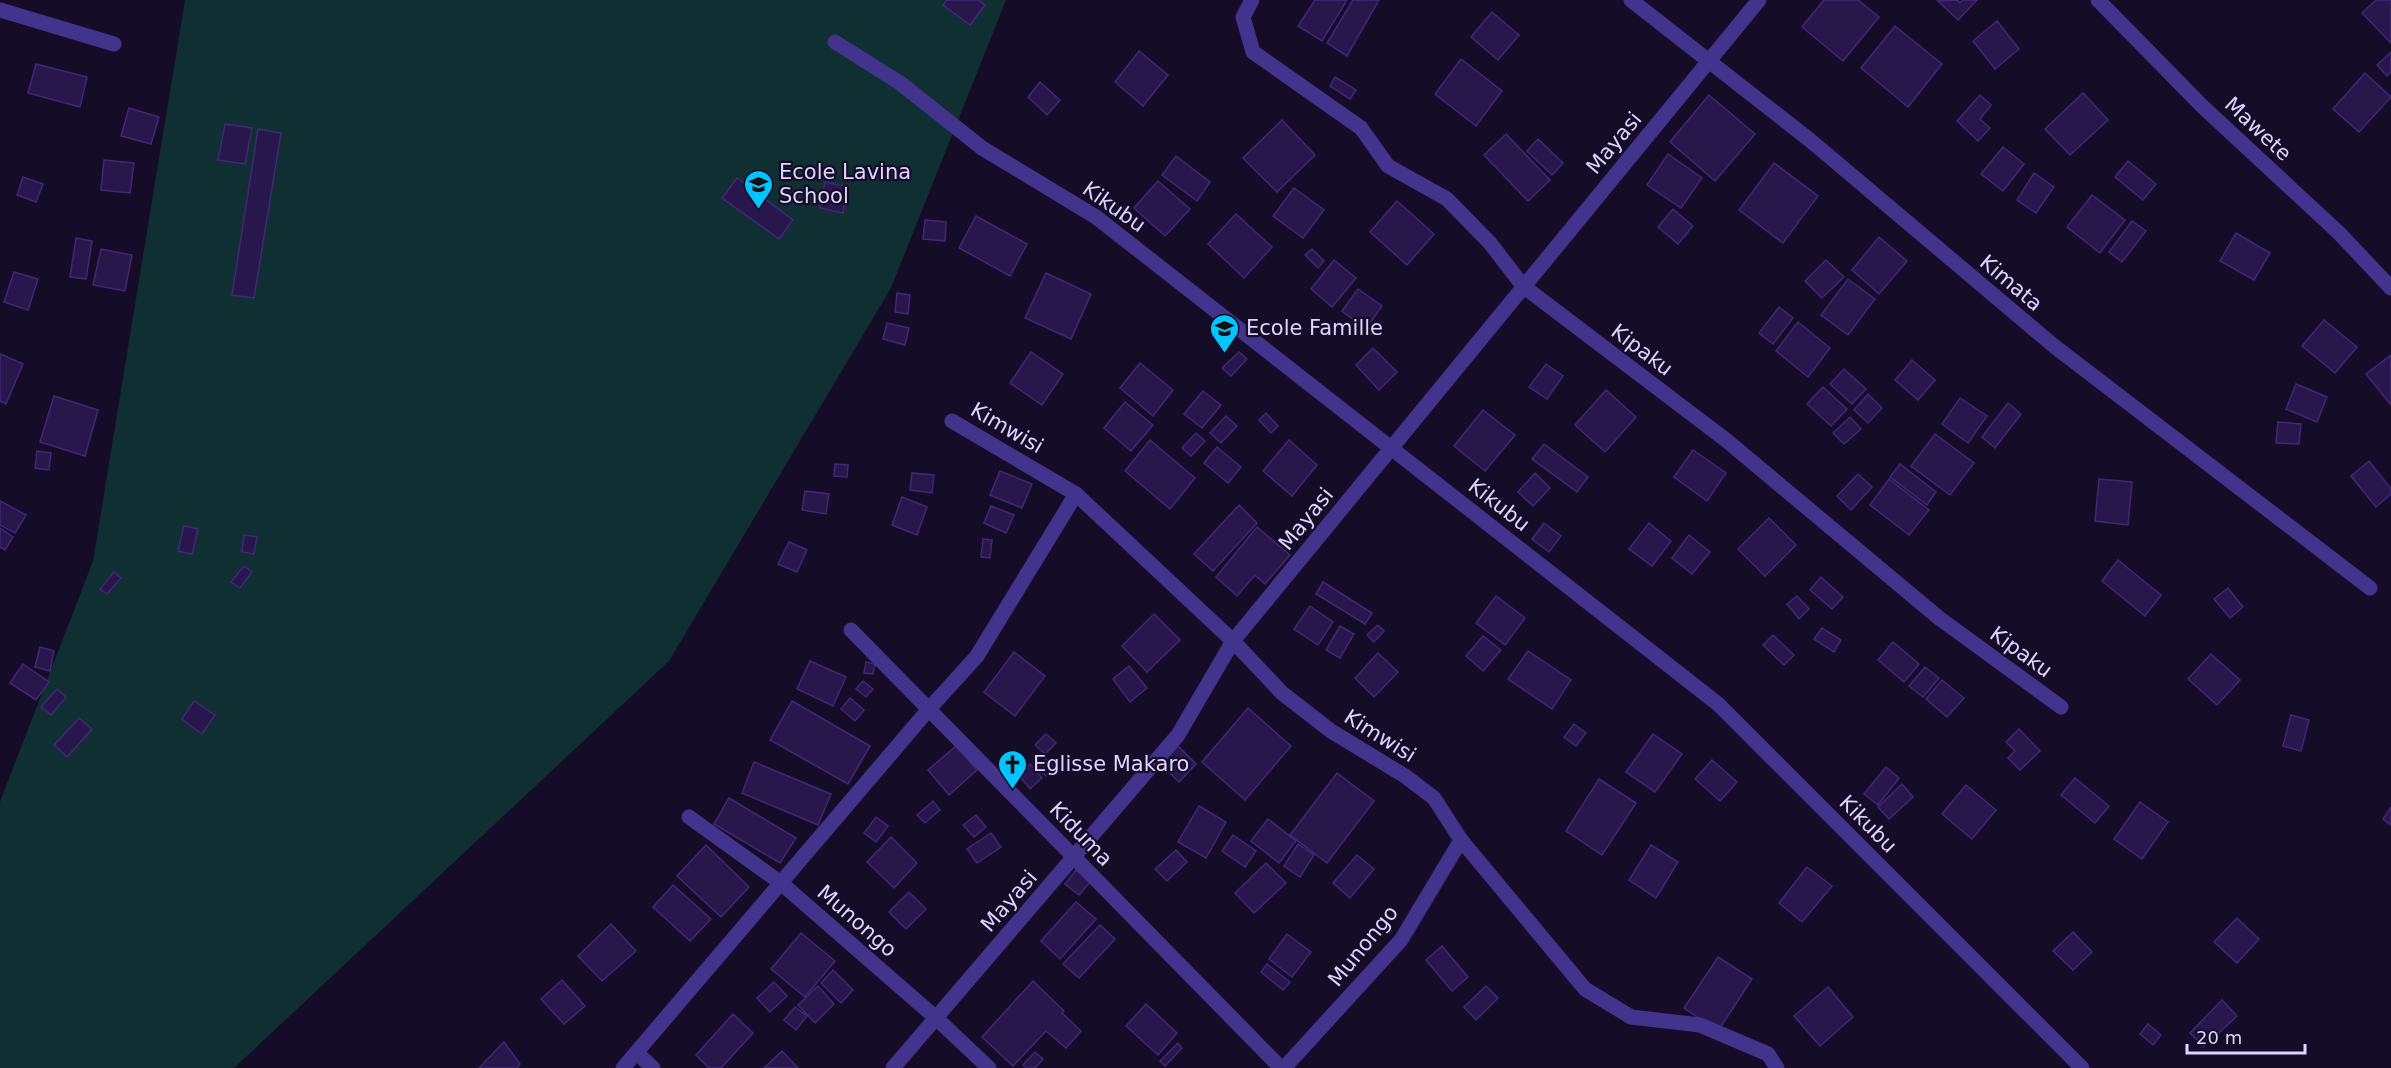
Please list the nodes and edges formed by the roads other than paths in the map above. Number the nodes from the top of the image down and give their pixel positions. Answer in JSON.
{"nodes":[{"id":1,"x":1252,"y":0,"type":"edge"},
{"id":2,"x":1631,"y":0,"type":"edge"},
{"id":3,"x":1759,"y":0,"type":"edge"},
{"id":4,"x":2098,"y":0,"type":"edge"},
{"id":5,"x":0,"y":10,"type":"edge"},
{"id":6,"x":834,"y":42,"type":"dead end"},
{"id":7,"x":114,"y":44,"type":"dead end"},
{"id":8,"x":1708,"y":62,"type":"junction"},
{"id":9,"x":1523,"y":286,"type":"junction"},
{"id":10,"x":2391,"y":288,"type":"edge"},
{"id":11,"x":952,"y":421,"type":"dead end"},
{"id":12,"x":1392,"y":447,"type":"junction"},
{"id":13,"x":1076,"y":494,"type":"junction"},
{"id":14,"x":2370,"y":588,"type":"dead end"},
{"id":15,"x":851,"y":630,"type":"dead end"},
{"id":16,"x":1233,"y":641,"type":"junction"},
{"id":17,"x":2061,"y":707,"type":"dead end"},
{"id":18,"x":929,"y":709,"type":"junction"},
{"id":19,"x":689,"y":817,"type":"dead end"},
{"id":20,"x":1461,"y":840,"type":"junction"},
{"id":21,"x":1074,"y":857,"type":"junction"},
{"id":22,"x":781,"y":883,"type":"junction"},
{"id":23,"x":936,"y":1018,"type":"junction"},
{"id":24,"x":636,"y":1053,"type":"junction"},
{"id":25,"x":623,"y":1068,"type":"edge"},
{"id":26,"x":653,"y":1068,"type":"edge"},
{"id":27,"x":892,"y":1068,"type":"edge"},
{"id":28,"x":989,"y":1068,"type":"edge"},
{"id":29,"x":1283,"y":1068,"type":"edge"},
{"id":30,"x":1777,"y":1068,"type":"edge"},
{"id":31,"x":2082,"y":1068,"type":"edge"}],
"edges":[{"from":1,"to":9,"type":"street","name":"Kipaku"},
{"from":2,"to":8,"type":"street","name":"Kimata"},
{"from":3,"to":8,"type":"street","name":"Mayasi"},
{"from":4,"to":10,"type":"street","name":"Mawete"},
{"from":5,"to":7,"type":"street"},
{"from":6,"to":12,"type":"street","name":"Kikubu"},
{"from":8,"to":9,"type":"street","name":"Mayasi"},
{"from":8,"to":14,"type":"street","name":"Kimata"},
{"from":9,"to":12,"type":"street","name":"Mayasi"},
{"from":9,"to":17,"type":"street","name":"Kipaku"},
{"from":11,"to":13,"type":"street","name":"Kimwisi"},
{"from":12,"to":16,"type":"street","name":"Mayasi"},
{"from":12,"to":31,"type":"street","name":"Kikubu"},
{"from":13,"to":16,"type":"street","name":"Kimwisi"},
{"from":13,"to":18,"type":"street"},
{"from":15,"to":18,"type":"street","name":"Kiduma"},
{"from":16,"to":20,"type":"street","name":"Kimwisi"},
{"from":16,"to":21,"type":"street","name":"Mayasi"},
{"from":18,"to":21,"type":"street","name":"Kiduma"},
{"from":18,"to":22,"type":"street"},
{"from":19,"to":22,"type":"street","name":"Munongo"},
{"from":20,"to":29,"type":"street","name":"Munongo"},
{"from":20,"to":30,"type":"street","name":"Kimwisi"},
{"from":21,"to":23,"type":"street","name":"Mayasi"},
{"from":21,"to":29,"type":"street","name":"Kiduma"},
{"from":22,"to":23,"type":"street","name":"Munongo"},
{"from":22,"to":24,"type":"street"},
{"from":23,"to":27,"type":"street","name":"Mayasi"},
{"from":23,"to":28,"type":"street","name":"Munongo"},
{"from":24,"to":25,"type":"street"},
{"from":24,"to":26,"type":"street"}]}
